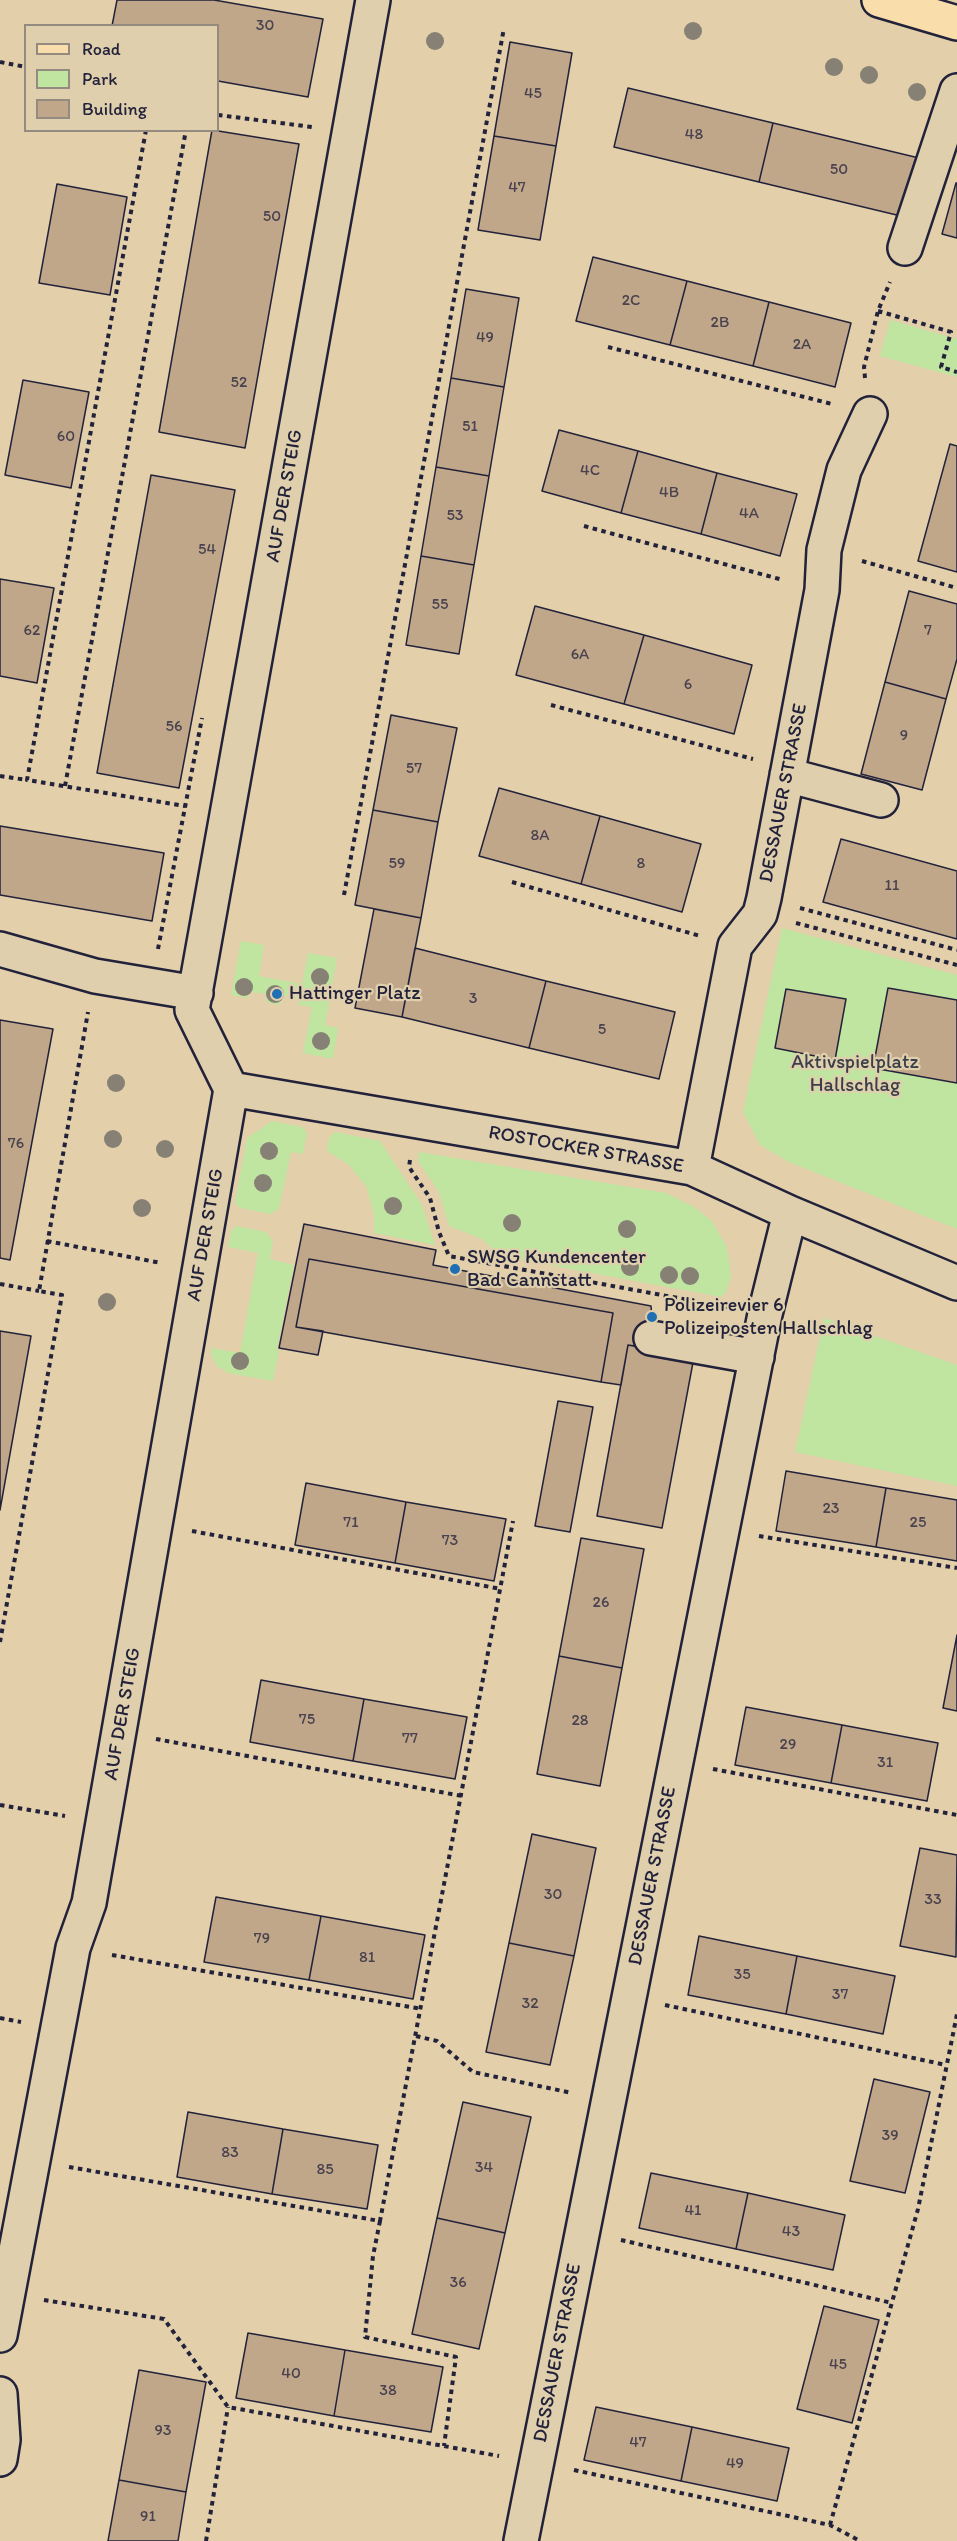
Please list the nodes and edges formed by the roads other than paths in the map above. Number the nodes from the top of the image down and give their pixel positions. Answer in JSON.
{"nodes":[{"id":1,"x":373,"y":0,"type":"edge"},
{"id":2,"x":879,"y":0,"type":"edge"},
{"id":3,"x":957,"y":23,"type":"edge"},
{"id":4,"x":957,"y":91,"type":"edge"},
{"id":5,"x":905,"y":248,"type":"dead end"},
{"id":6,"x":870,"y":414,"type":"road end"},
{"id":7,"x":788,"y":772,"type":"junction"},
{"id":8,"x":881,"y":800,"type":"dead end"},
{"id":9,"x":0,"y":949,"type":"edge"},
{"id":10,"x":196,"y":993,"type":"junction"},
{"id":11,"x":231,"y":1089,"type":"junction"},
{"id":12,"x":692,"y":1168,"type":"junction"},
{"id":13,"x":790,"y":1213,"type":"junction"},
{"id":14,"x":957,"y":1283,"type":"edge"},
{"id":15,"x":651,"y":1338,"type":"dead end"},
{"id":16,"x":757,"y":1357,"type":"junction"},
{"id":17,"x":0,"y":2335,"type":"edge"},
{"id":18,"x":0,"y":2394,"type":"edge"},
{"id":19,"x":0,"y":2459,"type":"edge"},
{"id":20,"x":521,"y":2541,"type":"edge"}],
"edges":[{"from":1,"to":10,"type":"street","name":"AUF DER STEIG"},
{"from":2,"to":3,"type":"main road"},
{"from":4,"to":5,"type":"street"},
{"from":6,"to":7,"type":"street","name":"DESSAUER STRASSE"},
{"from":7,"to":8,"type":"street"},
{"from":7,"to":12,"type":"street","name":"DESSAUER STRASSE"},
{"from":9,"to":10,"type":"street"},
{"from":10,"to":11,"type":"street"},
{"from":11,"to":12,"type":"street","name":"ROSTOCKER STRASSE"},
{"from":11,"to":17,"type":"street","name":"AUF DER STEIG"},
{"from":12,"to":13,"type":"street","name":"ROSTOCKER STRASSE"},
{"from":13,"to":14,"type":"street","name":"ROSTOCKER STRASSE"},
{"from":13,"to":16,"type":"street","name":"DESSAUER STRASSE"},
{"from":15,"to":16,"type":"street"},
{"from":16,"to":20,"type":"street","name":"DESSAUER STRASSE"},
{"from":18,"to":19,"type":"street"}]}
